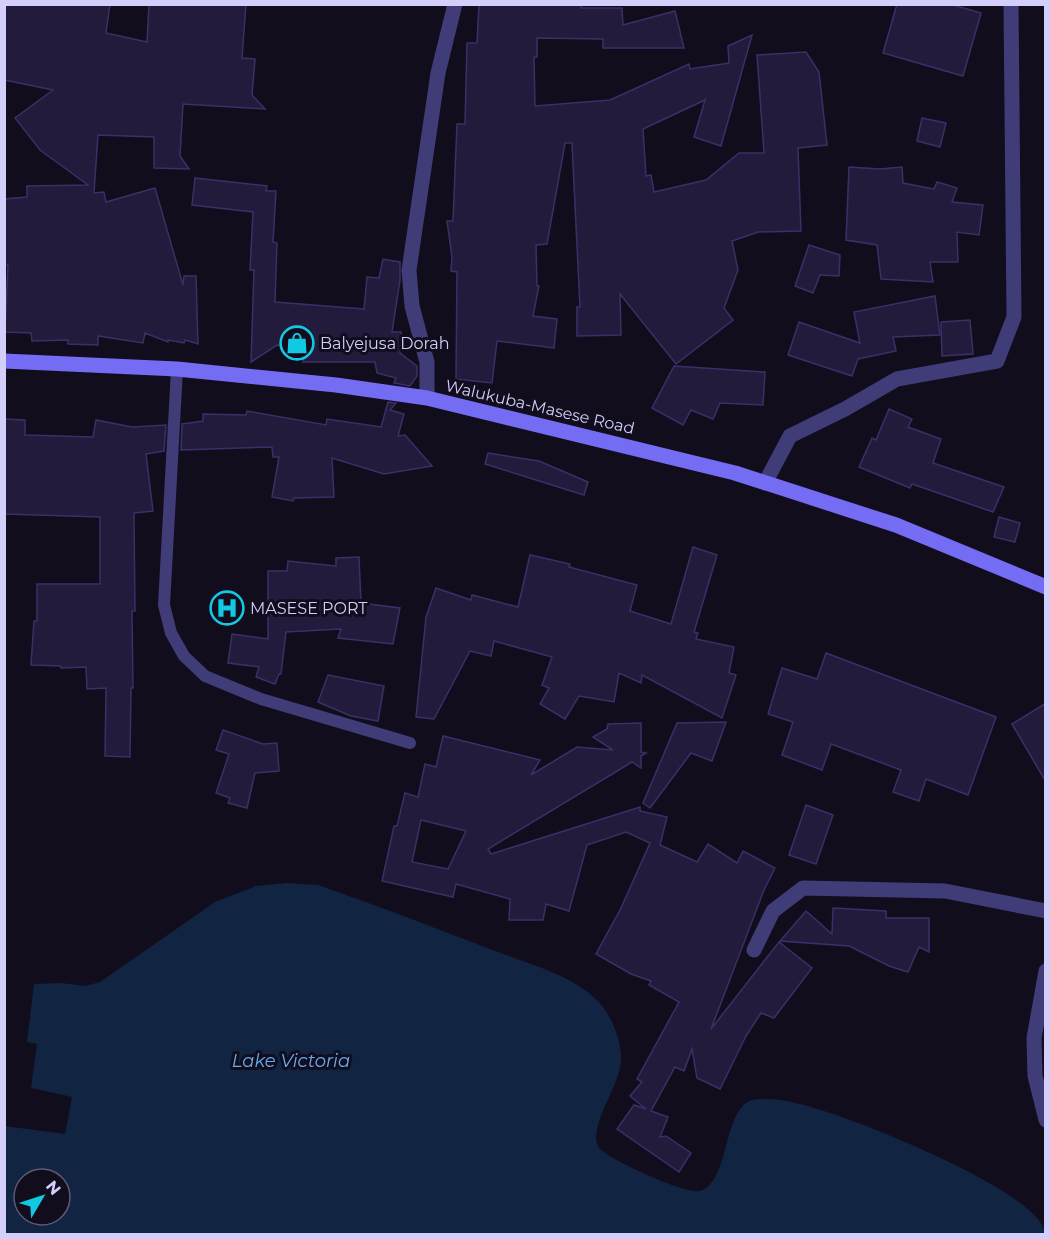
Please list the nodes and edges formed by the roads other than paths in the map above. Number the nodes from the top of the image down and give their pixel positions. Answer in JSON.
{"nodes":[{"id":1,"x":455,"y":4,"type":"edge"},
{"id":2,"x":1011,"y":4,"type":"edge"},
{"id":3,"x":4,"y":361,"type":"edge"},
{"id":4,"x":177,"y":369,"type":"junction"},
{"id":5,"x":427,"y":398,"type":"junction"},
{"id":6,"x":765,"y":483,"type":"junction"},
{"id":7,"x":1046,"y":587,"type":"edge"},
{"id":8,"x":410,"y":743,"type":"dead end"},
{"id":9,"x":1046,"y":911,"type":"edge"},
{"id":10,"x":754,"y":950,"type":"dead end"},
{"id":11,"x":1046,"y":970,"type":"edge"},
{"id":12,"x":1046,"y":1120,"type":"edge"}],
"edges":[{"from":1,"to":5,"type":"street"},
{"from":2,"to":6,"type":"street"},
{"from":3,"to":4,"type":"street","name":"Walukuba-Masese Road"},
{"from":4,"to":5,"type":"street","name":"Walukuba-Masese Road"},
{"from":4,"to":8,"type":"lane"},
{"from":5,"to":6,"type":"street","name":"Walukuba-Masese Road"},
{"from":6,"to":7,"type":"street","name":"Walukuba-Masese Road"},
{"from":9,"to":10,"type":"street"},
{"from":11,"to":12,"type":"street"}]}
